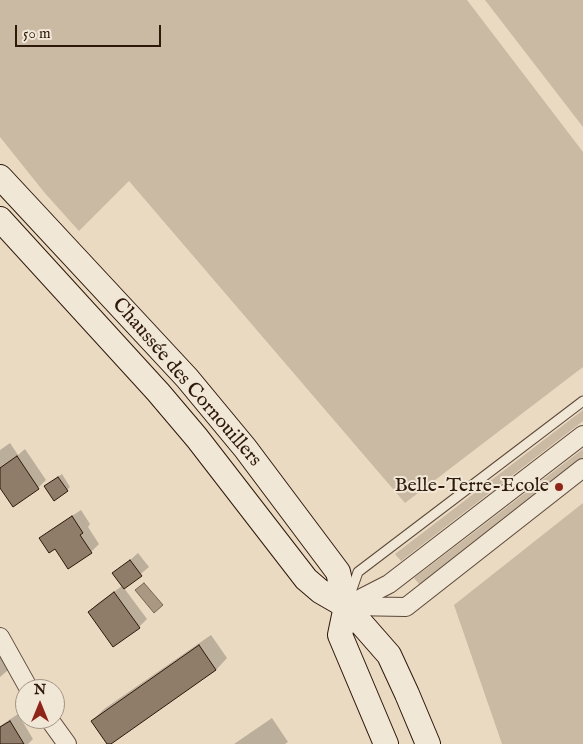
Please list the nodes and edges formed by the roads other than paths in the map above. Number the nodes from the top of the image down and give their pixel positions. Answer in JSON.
{"nodes":[{"id":1,"x":0,"y":177,"type":"edge"},
{"id":2,"x":0,"y":219,"type":"edge"},
{"id":3,"x":583,"y":402,"type":"edge"},
{"id":4,"x":583,"y":435,"type":"edge"},
{"id":5,"x":583,"y":468,"type":"edge"},
{"id":6,"x":346,"y":606,"type":"junction"},
{"id":7,"x":0,"y":637,"type":"edge"},
{"id":8,"x":23,"y":679,"type":"edge"},
{"id":9,"x":56,"y":729,"type":"edge"},
{"id":10,"x":67,"y":744,"type":"edge"},
{"id":11,"x":386,"y":744,"type":"edge"},
{"id":12,"x":428,"y":744,"type":"edge"}],
"edges":[{"from":1,"to":6,"type":"street","name":"Chaussée des Cornouillers"},
{"from":2,"to":6,"type":"street","name":"Chaussée des Cornouillers"},
{"from":3,"to":6,"type":"lane"},
{"from":4,"to":6,"type":"street"},
{"from":5,"to":6,"type":"street"},
{"from":6,"to":11,"type":"street","name":"Chaussée des Cornouillers"},
{"from":6,"to":12,"type":"street","name":"Chaussée des Cornouillers"},
{"from":7,"to":8,"type":"street"},
{"from":9,"to":10,"type":"street"}]}
